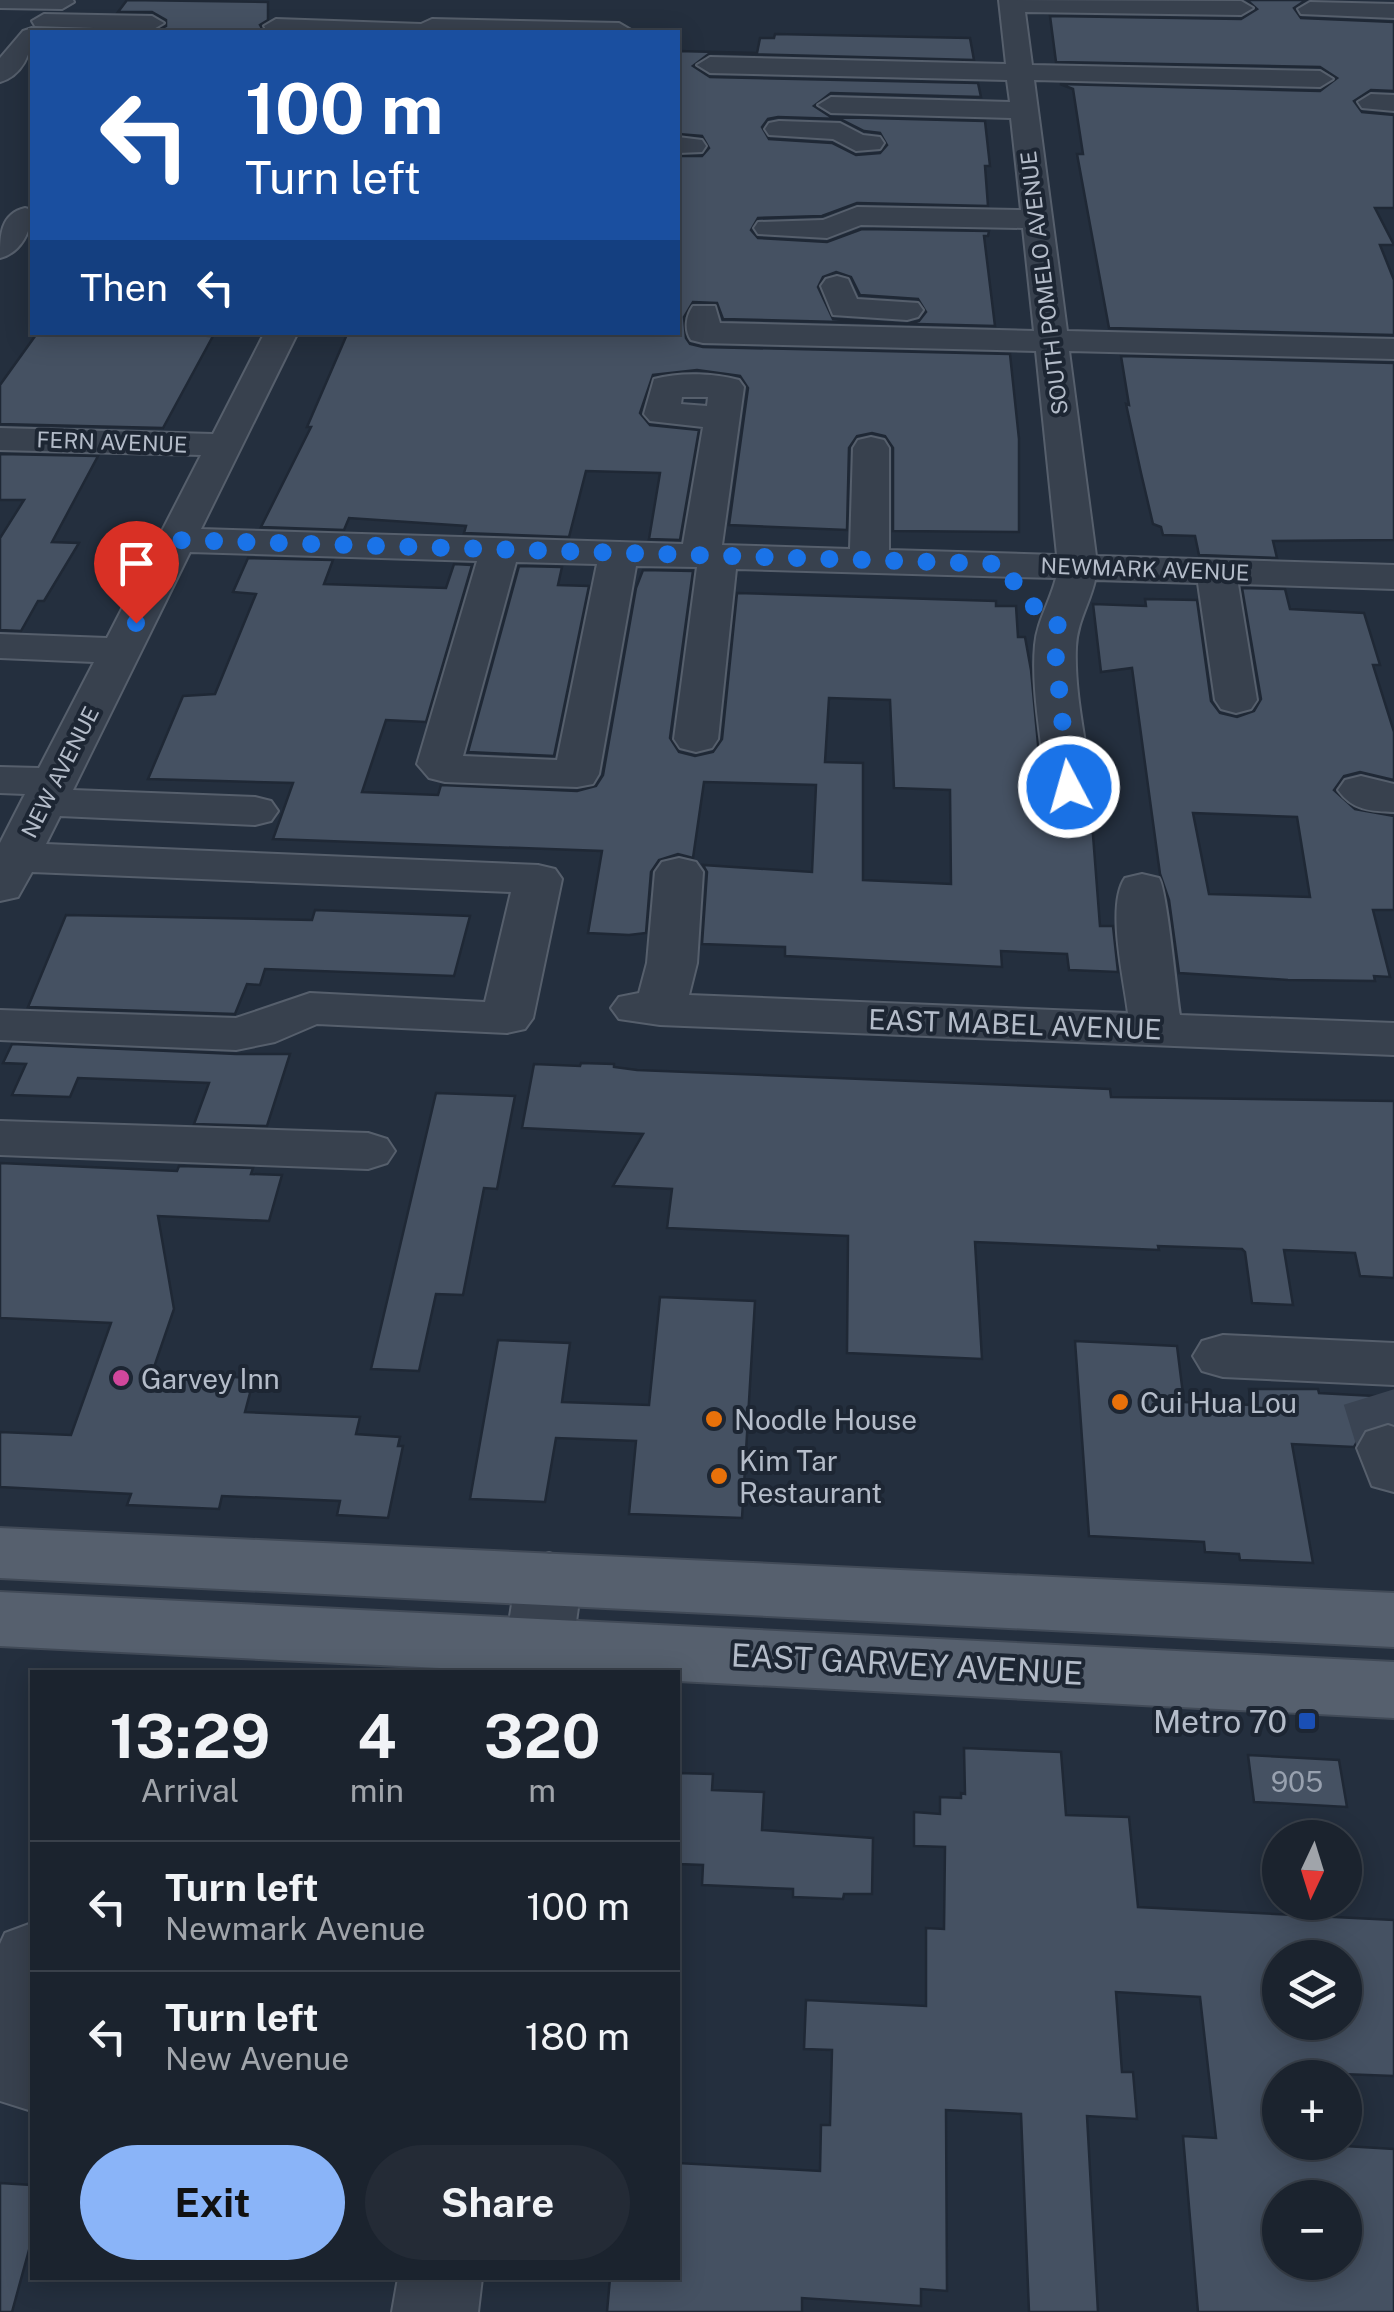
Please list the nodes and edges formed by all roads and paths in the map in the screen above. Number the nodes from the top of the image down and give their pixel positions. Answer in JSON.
{"nodes":[{"id":1,"x":445,"y":0,"type":"edge"},
{"id":2,"x":0,"y":1,"type":"edge"},
{"id":3,"x":1241,"y":8,"type":"dead end"},
{"id":4,"x":1394,"y":11,"type":"edge"},
{"id":5,"x":152,"y":23,"type":"dead end"},
{"id":6,"x":1191,"y":24,"type":"dead end"},
{"id":7,"x":276,"y":26,"type":"dead end"},
{"id":8,"x":1394,"y":26,"type":"edge"},
{"id":9,"x":32,"y":30,"type":"edge"},
{"id":10,"x":78,"y":30,"type":"edge"},
{"id":11,"x":430,"y":30,"type":"edge"},
{"id":12,"x":619,"y":30,"type":"dead end"},
{"id":13,"x":1016,"y":50,"type":"edge"},
{"id":14,"x":1277,"y":56,"type":"dead end"},
{"id":15,"x":710,"y":65,"type":"dead end"},
{"id":16,"x":1315,"y":88,"type":"dead end"},
{"id":17,"x":891,"y":144,"type":"dead end"},
{"id":18,"x":994,"y":146,"type":"dead end"},
{"id":19,"x":1028,"y":146,"type":"junction"},
{"id":20,"x":856,"y":192,"type":"dead end"},
{"id":21,"x":1035,"y":208,"type":"junction"},
{"id":22,"x":19,"y":217,"type":"edge"},
{"id":23,"x":768,"y":228,"type":"dead end"},
{"id":24,"x":0,"y":249,"type":"edge"},
{"id":25,"x":837,"y":286,"type":"dead end"},
{"id":26,"x":1296,"y":316,"type":"dead end"},
{"id":27,"x":708,"y":327,"type":"dead end"},
{"id":28,"x":280,"y":335,"type":"edge"},
{"id":29,"x":1051,"y":345,"type":"junction"},
{"id":30,"x":1394,"y":349,"type":"edge"},
{"id":31,"x":1094,"y":376,"type":"dead end"},
{"id":32,"x":724,"y":417,"type":"dead end"},
{"id":33,"x":0,"y":439,"type":"edge"},
{"id":34,"x":224,"y":445,"type":"junction"},
{"id":35,"x":871,"y":448,"type":"dead end"},
{"id":36,"x":177,"y":540,"type":"junction"},
{"id":37,"x":500,"y":549,"type":"junction"},
{"id":38,"x":619,"y":553,"type":"junction"},
{"id":39,"x":709,"y":555,"type":"junction"},
{"id":40,"x":869,"y":560,"type":"junction"},
{"id":41,"x":1004,"y":564,"type":"junction"},
{"id":42,"x":1078,"y":567,"type":"junction"},
{"id":43,"x":1216,"y":571,"type":"junction"},
{"id":44,"x":1393,"y":580,"type":"edge"},
{"id":45,"x":1058,"y":621,"type":"junction"},
{"id":46,"x":0,"y":646,"type":"edge"},
{"id":47,"x":122,"y":650,"type":"junction"},
{"id":48,"x":1236,"y":700,"type":"dead end"},
{"id":49,"x":696,"y":739,"type":"dead end"},
{"id":50,"x":0,"y":780,"type":"edge"},
{"id":51,"x":1069,"y":787,"type":"dead end"},
{"id":52,"x":49,"y":792,"type":"junction"},
{"id":53,"x":255,"y":811,"type":"dead end"},
{"id":54,"x":679,"y":872,"type":"dead end"},
{"id":55,"x":8,"y":874,"type":"edge"},
{"id":56,"x":1142,"y":888,"type":"dead end"},
{"id":57,"x":0,"y":1024,"type":"edge"},
{"id":58,"x":1156,"y":1030,"type":"junction"},
{"id":59,"x":1394,"y":1039,"type":"edge"},
{"id":60,"x":0,"y":1138,"type":"edge"},
{"id":61,"x":368,"y":1151,"type":"dead end"},
{"id":62,"x":1223,"y":1356,"type":"dead end"},
{"id":63,"x":1382,"y":1408,"type":"edge"},
{"id":64,"x":0,"y":1553,"type":"edge"},
{"id":65,"x":548,"y":1579,"type":"junction"},
{"id":66,"x":0,"y":1620,"type":"edge"},
{"id":67,"x":1394,"y":1620,"type":"edge"},
{"id":68,"x":536,"y":1658,"type":"edge"},
{"id":69,"x":1394,"y":1690,"type":"edge"},
{"id":70,"x":30,"y":1963,"type":"edge"},
{"id":71,"x":30,"y":2074,"type":"edge"},
{"id":72,"x":440,"y":2280,"type":"edge"},
{"id":73,"x":435,"y":2312,"type":"edge"}],
"edges":[{"from":1,"to":11,"type":"street"},
{"from":2,"to":9,"type":"street"},
{"from":3,"to":13,"type":"street"},
{"from":4,"to":8,"type":"street"},
{"from":5,"to":10,"type":"street"},
{"from":6,"to":13,"type":"street"},
{"from":7,"to":11,"type":"street"},
{"from":11,"to":12,"type":"street"},
{"from":13,"to":14,"type":"street"},
{"from":13,"to":15,"type":"street"},
{"from":13,"to":16,"type":"street"},
{"from":13,"to":17,"type":"street"},
{"from":13,"to":19,"type":"street","name":"SOUTH POMELO AVENUE"},
{"from":18,"to":19,"type":"street"},
{"from":19,"to":21,"type":"street","name":"SOUTH POMELO AVENUE"},
{"from":20,"to":21,"type":"street"},
{"from":21,"to":23,"type":"street"},
{"from":21,"to":29,"type":"street","name":"SOUTH POMELO AVENUE"},
{"from":22,"to":24,"type":"street"},
{"from":25,"to":29,"type":"street"},
{"from":26,"to":29,"type":"street"},
{"from":27,"to":29,"type":"street"},
{"from":28,"to":34,"type":"street","name":"NEW AVENUE"},
{"from":29,"to":30,"type":"street"},
{"from":29,"to":31,"type":"street"},
{"from":29,"to":42,"type":"street","name":"SOUTH POMELO AVENUE"},
{"from":32,"to":39,"type":"street"},
{"from":33,"to":34,"type":"street","name":"FERN AVENUE"},
{"from":34,"to":36,"type":"street","name":"NEW AVENUE"},
{"from":35,"to":40,"type":"street"},
{"from":36,"to":37,"type":"street","name":"NEWMARK AVENUE"},
{"from":36,"to":47,"type":"street","name":"NEW AVENUE"},
{"from":37,"to":38,"type":"street","name":"NEWMARK AVENUE"},
{"from":37,"to":38,"type":"street"},
{"from":38,"to":39,"type":"street","name":"NEWMARK AVENUE"},
{"from":39,"to":40,"type":"street","name":"NEWMARK AVENUE"},
{"from":39,"to":49,"type":"street"},
{"from":40,"to":41,"type":"street","name":"NEWMARK AVENUE"},
{"from":41,"to":42,"type":"street","name":"NEWMARK AVENUE"},
{"from":41,"to":45,"type":"street"},
{"from":42,"to":43,"type":"street","name":"NEWMARK AVENUE"},
{"from":42,"to":45,"type":"street"},
{"from":43,"to":44,"type":"street","name":"NEWMARK AVENUE"},
{"from":43,"to":48,"type":"street"},
{"from":45,"to":51,"type":"street"},
{"from":46,"to":47,"type":"street"},
{"from":47,"to":52,"type":"street","name":"NEW AVENUE"},
{"from":50,"to":52,"type":"street"},
{"from":52,"to":53,"type":"street"},
{"from":52,"to":55,"type":"street","name":"NEW AVENUE"},
{"from":54,"to":58,"type":"street","name":"EAST MABEL AVENUE"},
{"from":55,"to":57,"type":"street"},
{"from":56,"to":58,"type":"street"},
{"from":58,"to":59,"type":"street","name":"EAST MABEL AVENUE"},
{"from":60,"to":61,"type":"street"},
{"from":62,"to":63,"type":"street"},
{"from":64,"to":65,"type":"main road"},
{"from":65,"to":67,"type":"main road"},
{"from":65,"to":68,"type":"street"},
{"from":66,"to":68,"type":"main road","name":"EAST GARVEY AVENUE"},
{"from":68,"to":69,"type":"main road","name":"EAST GARVEY AVENUE"},
{"from":70,"to":71,"type":"street"},
{"from":72,"to":73,"type":"street"}]}
